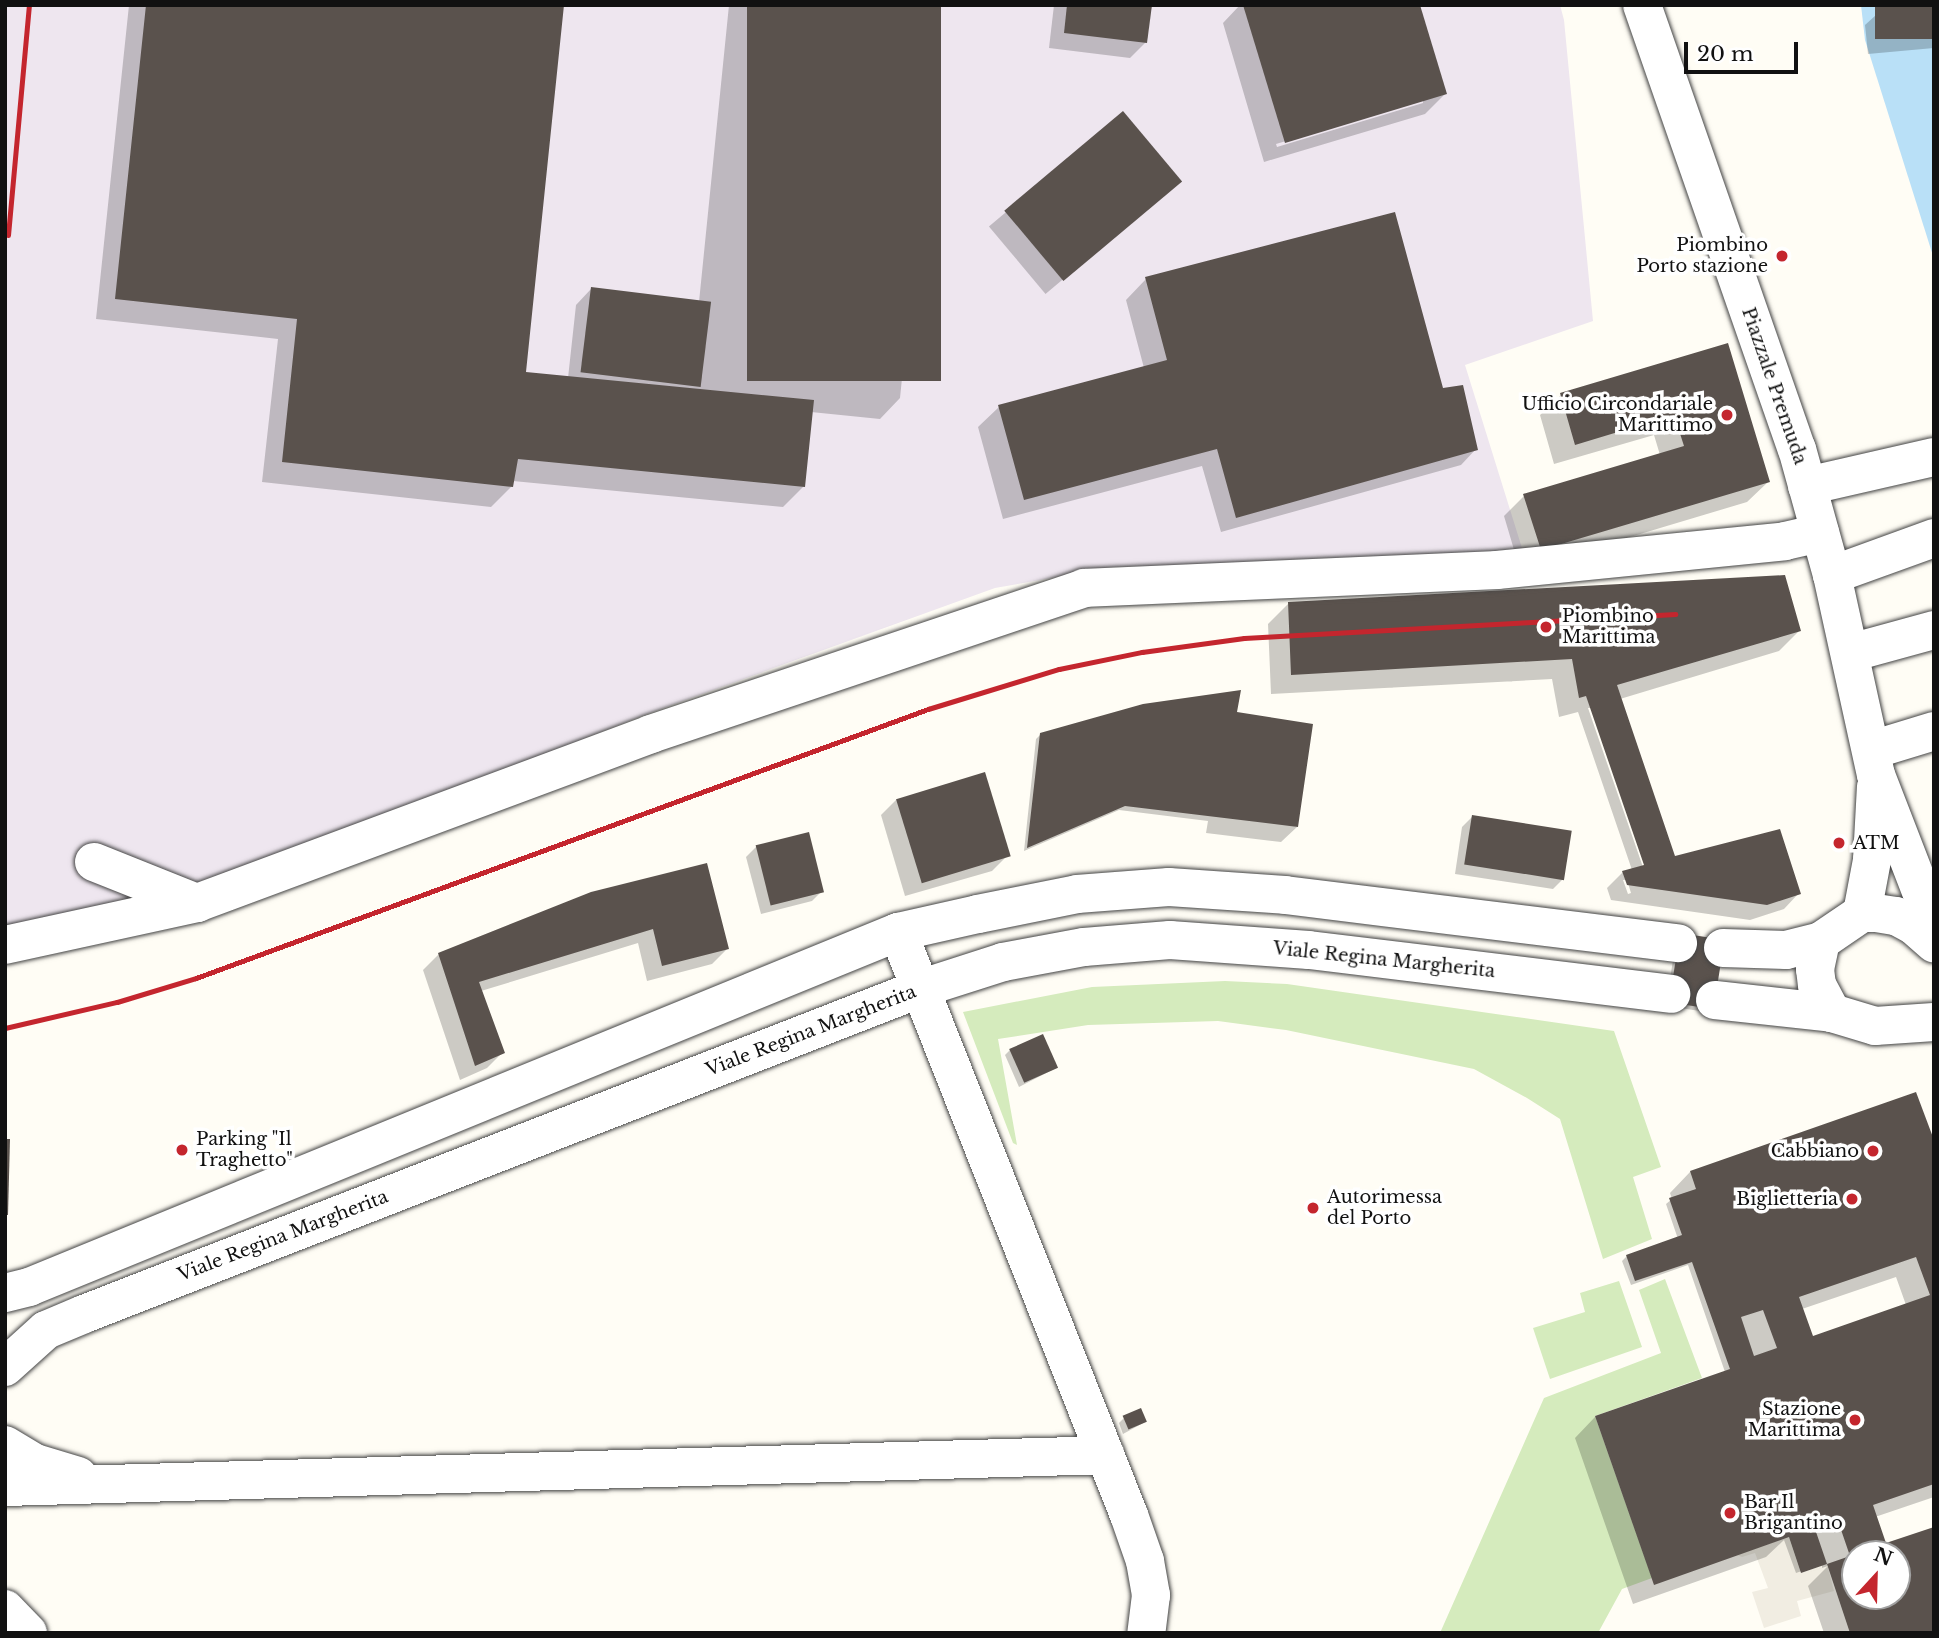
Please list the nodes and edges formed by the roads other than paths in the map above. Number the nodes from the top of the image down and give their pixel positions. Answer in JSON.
{"nodes":[{"id":1,"x":1642,"y":5,"type":"edge"},
{"id":2,"x":1934,"y":457,"type":"edge"},
{"id":3,"x":1807,"y":486,"type":"junction"},
{"id":4,"x":1820,"y":533,"type":"junction"},
{"id":5,"x":1934,"y":538,"type":"edge"},
{"id":6,"x":1832,"y":575,"type":"junction"},
{"id":7,"x":1934,"y":630,"type":"edge"},
{"id":8,"x":1850,"y":653,"type":"junction"},
{"id":9,"x":1934,"y":731,"type":"edge"},
{"id":10,"x":1874,"y":763,"type":"junction"},
{"id":11,"x":94,"y":862,"type":"dead end"},
{"id":12,"x":1185,"y":888,"type":"junction"},
{"id":13,"x":197,"y":903,"type":"junction"},
{"id":14,"x":1930,"y":907,"type":"edge"},
{"id":15,"x":1862,"y":913,"type":"junction"},
{"id":16,"x":898,"y":932,"type":"junction"},
{"id":17,"x":1184,"y":941,"type":"junction"},
{"id":18,"x":1821,"y":941,"type":"junction"},
{"id":19,"x":1678,"y":943,"type":"dead end"},
{"id":20,"x":5,"y":945,"type":"edge"},
{"id":21,"x":1723,"y":948,"type":"dead end"},
{"id":22,"x":919,"y":989,"type":"junction"},
{"id":23,"x":1671,"y":993,"type":"dead end"},
{"id":24,"x":1715,"y":1000,"type":"dead end"},
{"id":25,"x":1832,"y":1013,"type":"junction"},
{"id":26,"x":1934,"y":1022,"type":"edge"},
{"id":27,"x":472,"y":1106,"type":"junction"},
{"id":28,"x":494,"y":1154,"type":"junction"},
{"id":29,"x":5,"y":1293,"type":"edge"},
{"id":30,"x":5,"y":1367,"type":"edge"},
{"id":31,"x":5,"y":1445,"type":"edge"},
{"id":32,"x":1106,"y":1455,"type":"junction"},
{"id":33,"x":100,"y":1483,"type":"junction"},
{"id":34,"x":5,"y":1487,"type":"edge"},
{"id":35,"x":5,"y":1609,"type":"edge"},
{"id":36,"x":28,"y":1633,"type":"edge"},
{"id":37,"x":1146,"y":1633,"type":"edge"}],
"edges":[{"from":1,"to":3,"type":"street","name":"Piazzale Premuda"},
{"from":2,"to":3,"type":"street"},
{"from":3,"to":4,"type":"street","name":"Piazzale Premuda"},
{"from":4,"to":6,"type":"street","name":"Piazzale Premuda"},
{"from":4,"to":13,"type":"street"},
{"from":5,"to":6,"type":"street"},
{"from":6,"to":8,"type":"street","name":"Piazzale Premuda"},
{"from":7,"to":8,"type":"street"},
{"from":8,"to":10,"type":"street","name":"Piazzale Premuda"},
{"from":9,"to":10,"type":"street"},
{"from":10,"to":14,"type":"street","name":"Piazzale Premuda"},
{"from":10,"to":15,"type":"street","name":"Piazzale Premuda"},
{"from":11,"to":13,"type":"street"},
{"from":12,"to":16,"type":"street"},
{"from":12,"to":17,"type":"street"},
{"from":12,"to":19,"type":"street"},
{"from":13,"to":20,"type":"street"},
{"from":14,"to":15,"type":"street"},
{"from":15,"to":18,"type":"street"},
{"from":16,"to":22,"type":"street"},
{"from":16,"to":27,"type":"street"},
{"from":17,"to":22,"type":"street","name":"Viale Regina Margherita"},
{"from":17,"to":23,"type":"street","name":"Viale Regina Margherita"},
{"from":18,"to":21,"type":"street"},
{"from":18,"to":25,"type":"street"},
{"from":22,"to":28,"type":"street","name":"Viale Regina Margherita"},
{"from":22,"to":32,"type":"street"},
{"from":24,"to":25,"type":"street"},
{"from":25,"to":26,"type":"street"},
{"from":27,"to":28,"type":"street"},
{"from":27,"to":29,"type":"street"},
{"from":28,"to":30,"type":"street","name":"Viale Regina Margherita"},
{"from":31,"to":33,"type":"street"},
{"from":32,"to":33,"type":"street"},
{"from":32,"to":37,"type":"street"},
{"from":33,"to":34,"type":"street"},
{"from":35,"to":36,"type":"street"}]}
